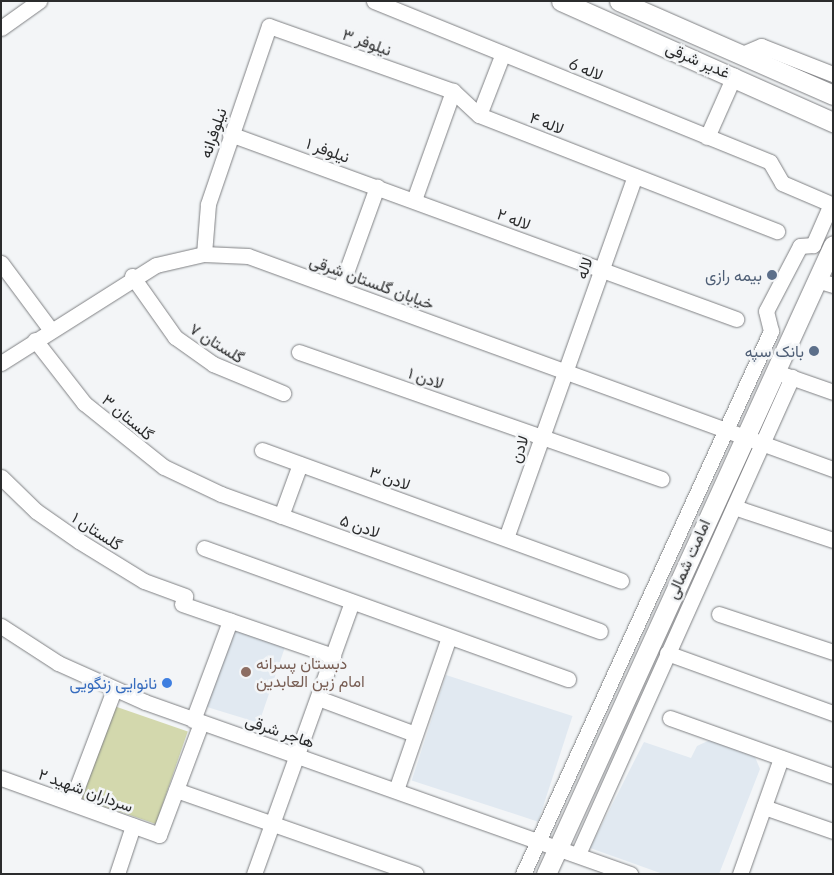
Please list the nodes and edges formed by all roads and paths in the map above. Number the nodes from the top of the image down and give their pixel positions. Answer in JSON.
{"nodes":[{"id":1,"x":39,"y":1,"type":"edge"},
{"id":2,"x":374,"y":1,"type":"edge"},
{"id":3,"x":561,"y":1,"type":"edge"},
{"id":4,"x":619,"y":1,"type":"edge"},
{"id":5,"x":406,"y":7,"type":"edge"},
{"id":6,"x":269,"y":26,"type":"joint"},
{"id":7,"x":1,"y":28,"type":"edge"},
{"id":8,"x":503,"y":53,"type":"junction"},
{"id":9,"x":740,"y":54,"type":"junction"},
{"id":10,"x":833,"y":74,"type":"edge"},
{"id":11,"x":734,"y":76,"type":"junction"},
{"id":12,"x":453,"y":92,"type":"junction"},
{"id":13,"x":833,"y":95,"type":"edge"},
{"id":14,"x":479,"y":115,"type":"junction"},
{"id":15,"x":833,"y":122,"type":"edge"},
{"id":16,"x":230,"y":134,"type":"junction"},
{"id":17,"x":707,"y":137,"type":"junction"},
{"id":18,"x":635,"y":176,"type":"junction"},
{"id":19,"x":377,"y":187,"type":"junction"},
{"id":20,"x":414,"y":200,"type":"junction"},
{"id":21,"x":776,"y":231,"type":"dead end"},
{"id":22,"x":833,"y":245,"type":"edge"},
{"id":23,"x":204,"y":254,"type":"junction"},
{"id":24,"x":1,"y":263,"type":"edge"},
{"id":25,"x":601,"y":270,"type":"junction"},
{"id":26,"x":132,"y":276,"type":"junction"},
{"id":27,"x":825,"y":283,"type":"edge"},
{"id":28,"x":340,"y":290,"type":"junction"},
{"id":29,"x":736,"y":318,"type":"dead end"},
{"id":30,"x":50,"y":329,"type":"junction"},
{"id":31,"x":771,"y":331,"type":"junction"},
{"id":32,"x":790,"y":338,"type":"junction"},
{"id":33,"x":35,"y":340,"type":"junction"},
{"id":34,"x":299,"y":352,"type":"dead end"},
{"id":35,"x":1,"y":363,"type":"edge"},
{"id":36,"x":566,"y":371,"type":"junction"},
{"id":37,"x":774,"y":372,"type":"junction"},
{"id":38,"x":792,"y":377,"type":"junction"},
{"id":39,"x":833,"y":392,"type":"edge"},
{"id":40,"x":283,"y":393,"type":"dead end"},
{"id":41,"x":726,"y":430,"type":"junction"},
{"id":42,"x":542,"y":437,"type":"junction"},
{"id":43,"x":753,"y":440,"type":"junction"},
{"id":44,"x":262,"y":450,"type":"dead end"},
{"id":45,"x":300,"y":464,"type":"junction"},
{"id":46,"x":833,"y":469,"type":"edge"},
{"id":47,"x":1,"y":477,"type":"edge"},
{"id":48,"x":661,"y":479,"type":"dead end"},
{"id":49,"x":221,"y":494,"type":"joint"},
{"id":50,"x":734,"y":507,"type":"junction"},
{"id":51,"x":282,"y":516,"type":"junction"},
{"id":52,"x":506,"y":538,"type":"junction"},
{"id":53,"x":830,"y":539,"type":"edge"},
{"id":54,"x":204,"y":548,"type":"dead end"},
{"id":55,"x":621,"y":581,"type":"dead end"},
{"id":56,"x":352,"y":602,"type":"junction"},
{"id":57,"x":719,"y":614,"type":"dead end"},
{"id":58,"x":230,"y":621,"type":"junction"},
{"id":59,"x":600,"y":631,"type":"dead end"},
{"id":60,"x":4,"y":636,"type":"edge"},
{"id":61,"x":449,"y":637,"type":"junction"},
{"id":62,"x":833,"y":652,"type":"edge"},
{"id":63,"x":667,"y":653,"type":"junction"},
{"id":64,"x":333,"y":656,"type":"junction"},
{"id":65,"x":568,"y":679,"type":"dead end"},
{"id":66,"x":114,"y":690,"type":"junction"},
{"id":67,"x":318,"y":698,"type":"junction"},
{"id":68,"x":833,"y":713,"type":"edge"},
{"id":69,"x":670,"y":718,"type":"dead end"},
{"id":70,"x":197,"y":721,"type":"junction"},
{"id":71,"x":415,"y":734,"type":"junction"},
{"id":72,"x":297,"y":755,"type":"junction"},
{"id":73,"x":781,"y":758,"type":"junction"},
{"id":74,"x":833,"y":776,"type":"edge"},
{"id":75,"x":1,"y":778,"type":"edge"},
{"id":76,"x":176,"y":790,"type":"junction"},
{"id":77,"x":396,"y":790,"type":"junction"},
{"id":78,"x":72,"y":803,"type":"junction"},
{"id":79,"x":764,"y":807,"type":"junction"},
{"id":80,"x":273,"y":823,"type":"junction"},
{"id":81,"x":133,"y":826,"type":"junction"},
{"id":82,"x":833,"y":831,"type":"edge"},
{"id":83,"x":538,"y":841,"type":"junction"},
{"id":84,"x":558,"y":847,"type":"junction"},
{"id":85,"x":578,"y":854,"type":"junction"},
{"id":86,"x":116,"y":874,"type":"edge"},
{"id":87,"x":254,"y":874,"type":"edge"},
{"id":88,"x":416,"y":874,"type":"edge"},
{"id":89,"x":523,"y":874,"type":"edge"},
{"id":90,"x":546,"y":874,"type":"edge"},
{"id":91,"x":630,"y":874,"type":"edge"},
{"id":92,"x":740,"y":874,"type":"edge"}],
"edges":[{"from":1,"to":7,"type":"street"},
{"from":2,"to":5,"type":"street","name":"لاله 6"},
{"from":3,"to":11,"type":"main road","name":"غدیر شرقی"},
{"from":4,"to":9,"type":"main road","name":"غدیر شرقی"},
{"from":5,"to":8,"type":"street","name":"لاله 6"},
{"from":6,"to":12,"type":"street","name":"نیلوفر ۳"},
{"from":6,"to":16,"type":"street","name":"نیلوفرانه"},
{"from":8,"to":14,"type":"street"},
{"from":8,"to":17,"type":"street","name":"لاله 6"},
{"from":9,"to":10,"type":"street"},
{"from":9,"to":13,"type":"main road","name":"غدیر شرقی"},
{"from":11,"to":15,"type":"main road","name":"غدیر شرقی"},
{"from":11,"to":17,"type":"street"},
{"from":12,"to":14,"type":"street","name":"لاله ۴"},
{"from":12,"to":20,"type":"street"},
{"from":14,"to":18,"type":"street","name":"لاله ۴"},
{"from":16,"to":19,"type":"street","name":"نیلوفر ۱"},
{"from":16,"to":23,"type":"street","name":"نیلوفرانه"},
{"from":17,"to":31,"type":"street","name":"لاله 6"},
{"from":18,"to":21,"type":"street","name":"لاله ۴"},
{"from":18,"to":25,"type":"street","name":"لاله"},
{"from":19,"to":20,"type":"street","name":"نیلوفر ۱"},
{"from":19,"to":28,"type":"street"},
{"from":20,"to":25,"type":"street","name":"لاله ۲"},
{"from":22,"to":27,"type":"main road","name":"امامت شمالی"},
{"from":23,"to":26,"type":"street","name":"خیابان گلستان شرقی"},
{"from":23,"to":28,"type":"street","name":"خیابان گلستان شرقی"},
{"from":24,"to":30,"type":"street"},
{"from":25,"to":29,"type":"street","name":"لاله ۲"},
{"from":25,"to":36,"type":"street","name":"لاله"},
{"from":26,"to":30,"type":"street","name":"خیابان گلستان شرقی"},
{"from":26,"to":40,"type":"street","name":"گلستان ۷"},
{"from":27,"to":32,"type":"main road","name":"امامت شمالی"},
{"from":28,"to":36,"type":"street","name":"خیابان گلستان شرقی"},
{"from":30,"to":33,"type":"street","name":"خیابان گلستان شرقی"},
{"from":31,"to":32,"type":"street"},
{"from":31,"to":41,"type":"street"},
{"from":32,"to":37,"type":"main road","name":"امامت شمالی"},
{"from":33,"to":35,"type":"street","name":"خیابان گلستان شرقی"},
{"from":33,"to":49,"type":"street","name":"گلستان ۳"},
{"from":34,"to":42,"type":"street","name":"لادن ۱"},
{"from":36,"to":41,"type":"street","name":"خیابان گلستان شرقی"},
{"from":36,"to":42,"type":"street","name":"لادن"},
{"from":37,"to":38,"type":"street"},
{"from":37,"to":43,"type":"main road","name":"امامت شمالی"},
{"from":38,"to":39,"type":"street"},
{"from":38,"to":43,"type":"street"},
{"from":41,"to":43,"type":"street","name":"خیابان گلستان شرقی"},
{"from":41,"to":83,"type":"street"},
{"from":42,"to":48,"type":"street","name":"لادن ۱"},
{"from":42,"to":52,"type":"street","name":"لادن"},
{"from":43,"to":46,"type":"street","name":"خیابان گلستان شرقی"},
{"from":43,"to":50,"type":"street"},
{"from":43,"to":84,"type":"main road","name":"امامت شمالی"},
{"from":44,"to":45,"type":"street","name":"لادن ۳"},
{"from":45,"to":51,"type":"street"},
{"from":45,"to":52,"type":"street","name":"لادن ۳"},
{"from":47,"to":58,"type":"street","name":"گلستان ۱"},
{"from":49,"to":51,"type":"street","name":"لادن ۵"},
{"from":50,"to":53,"type":"street"},
{"from":50,"to":63,"type":"street"},
{"from":51,"to":59,"type":"street","name":"لادن ۵"},
{"from":52,"to":55,"type":"street","name":"لادن ۳"},
{"from":54,"to":56,"type":"street"},
{"from":56,"to":61,"type":"street"},
{"from":56,"to":64,"type":"street"},
{"from":57,"to":62,"type":"street"},
{"from":58,"to":64,"type":"street","name":"گلستان ۱"},
{"from":58,"to":70,"type":"street"},
{"from":60,"to":66,"type":"street","name":"هاجر شرقی"},
{"from":61,"to":65,"type":"street"},
{"from":61,"to":71,"type":"street"},
{"from":63,"to":68,"type":"street"},
{"from":63,"to":85,"type":"street"},
{"from":64,"to":67,"type":"street"},
{"from":66,"to":70,"type":"street","name":"هاجر شرقی"},
{"from":66,"to":78,"type":"street"},
{"from":67,"to":71,"type":"street"},
{"from":67,"to":72,"type":"street"},
{"from":69,"to":73,"type":"street"},
{"from":70,"to":72,"type":"street","name":"هاجر شرقی"},
{"from":70,"to":76,"type":"street"},
{"from":71,"to":77,"type":"street"},
{"from":72,"to":77,"type":"street","name":"هاجر شرقی"},
{"from":72,"to":80,"type":"street"},
{"from":73,"to":74,"type":"street"},
{"from":73,"to":79,"type":"street"},
{"from":75,"to":78,"type":"street","name":"سرداران شهید ۲"},
{"from":76,"to":80,"type":"street"},
{"from":76,"to":81,"type":"street","name":"سرداران شهید ۲"},
{"from":77,"to":83,"type":"street","name":"هاجر شرقی"},
{"from":78,"to":81,"type":"street","name":"سرداران شهید ۲"},
{"from":79,"to":82,"type":"street"},
{"from":79,"to":92,"type":"street"},
{"from":80,"to":87,"type":"street"},
{"from":80,"to":88,"type":"street"},
{"from":81,"to":86,"type":"street"},
{"from":83,"to":84,"type":"street","name":"هاجر شرقی"},
{"from":83,"to":89,"type":"street"},
{"from":84,"to":85,"type":"street","name":"هاجر شرقی"},
{"from":84,"to":90,"type":"main road","name":"امامت شمالی"},
{"from":85,"to":91,"type":"street","name":"هاجر شرقی"}]}
